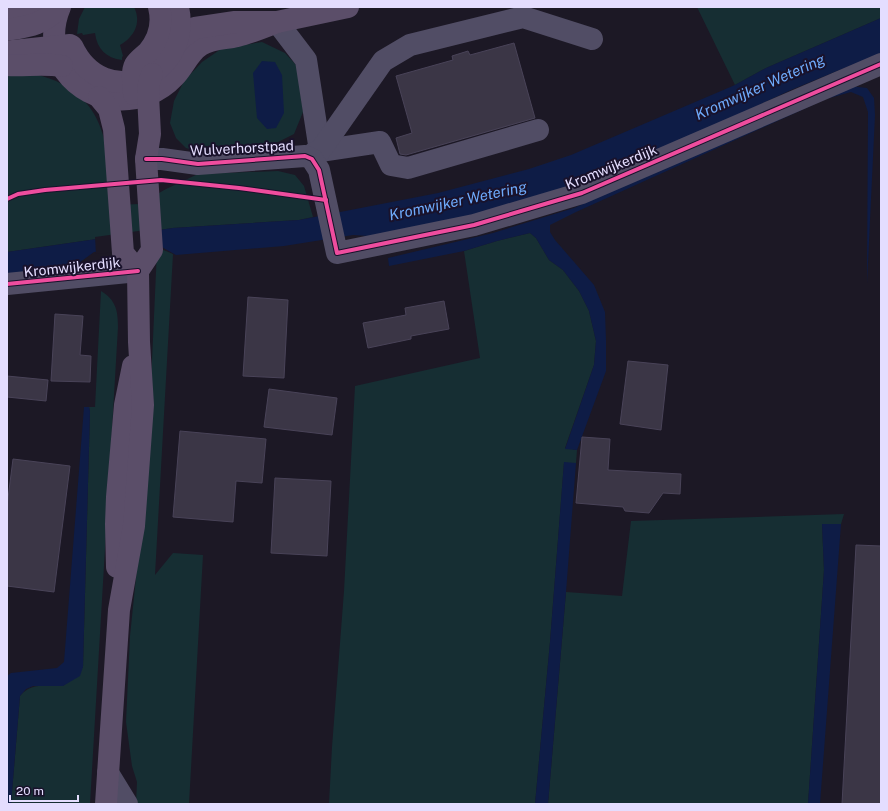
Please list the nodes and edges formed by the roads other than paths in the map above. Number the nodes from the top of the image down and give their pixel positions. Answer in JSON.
{"nodes":[{"id":1,"x":33,"y":7,"type":"edge"},
{"id":2,"x":60,"y":7,"type":"edge"},
{"id":3,"x":159,"y":7,"type":"edge"},
{"id":4,"x":178,"y":7,"type":"edge"},
{"id":5,"x":348,"y":7,"type":"edge"},
{"id":6,"x":7,"y":13,"type":"edge"},
{"id":7,"x":277,"y":22,"type":"junction"},
{"id":8,"x":7,"y":30,"type":"edge"},
{"id":9,"x":592,"y":39,"type":"dead end"},
{"id":10,"x":55,"y":46,"type":"junction"},
{"id":11,"x":7,"y":53,"type":"edge"},
{"id":12,"x":180,"y":53,"type":"junction"},
{"id":13,"x":881,"y":64,"type":"edge"},
{"id":14,"x":7,"y":65,"type":"edge"},
{"id":15,"x":62,"y":66,"type":"junction"},
{"id":16,"x":142,"y":87,"type":"junction"},
{"id":17,"x":99,"y":97,"type":"junction"},
{"id":18,"x":538,"y":130,"type":"dead end"},
{"id":19,"x":313,"y":153,"type":"junction"},
{"id":20,"x":146,"y":160,"type":"junction"},
{"id":21,"x":336,"y":248,"type":"joint"},
{"id":22,"x":138,"y":271,"type":"junction"},
{"id":23,"x":7,"y":284,"type":"edge"},
{"id":24,"x":108,"y":773,"type":"junction"},
{"id":25,"x":106,"y":804,"type":"edge"},
{"id":26,"x":128,"y":804,"type":"edge"}],
"edges":[{"from":1,"to":6,"type":"main road"},
{"from":2,"to":8,"type":"main road"},
{"from":2,"to":10,"type":"main road"},
{"from":3,"to":16,"type":"main road"},
{"from":4,"to":12,"type":"main road"},
{"from":5,"to":7,"type":"main road"},
{"from":7,"to":12,"type":"main road"},
{"from":7,"to":19,"type":"street"},
{"from":9,"to":19,"type":"street"},
{"from":10,"to":11,"type":"main road"},
{"from":10,"to":15,"type":"main road"},
{"from":10,"to":16,"type":"main road"},
{"from":12,"to":16,"type":"main road"},
{"from":13,"to":21,"type":"street","name":"Kromwijkerdijk"},
{"from":14,"to":15,"type":"main road"},
{"from":15,"to":17,"type":"main road"},
{"from":16,"to":17,"type":"main road"},
{"from":16,"to":20,"type":"main road"},
{"from":17,"to":22,"type":"main road"},
{"from":18,"to":19,"type":"street"},
{"from":19,"to":20,"type":"street","name":"Wulverhorstpad"},
{"from":19,"to":21,"type":"street","name":"Wulverhorstpad"},
{"from":20,"to":22,"type":"main road"},
{"from":22,"to":23,"type":"street","name":"Kromwijkerdijk"},
{"from":22,"to":24,"type":"main road"},
{"from":24,"to":25,"type":"main road"},
{"from":24,"to":26,"type":"street"}]}
